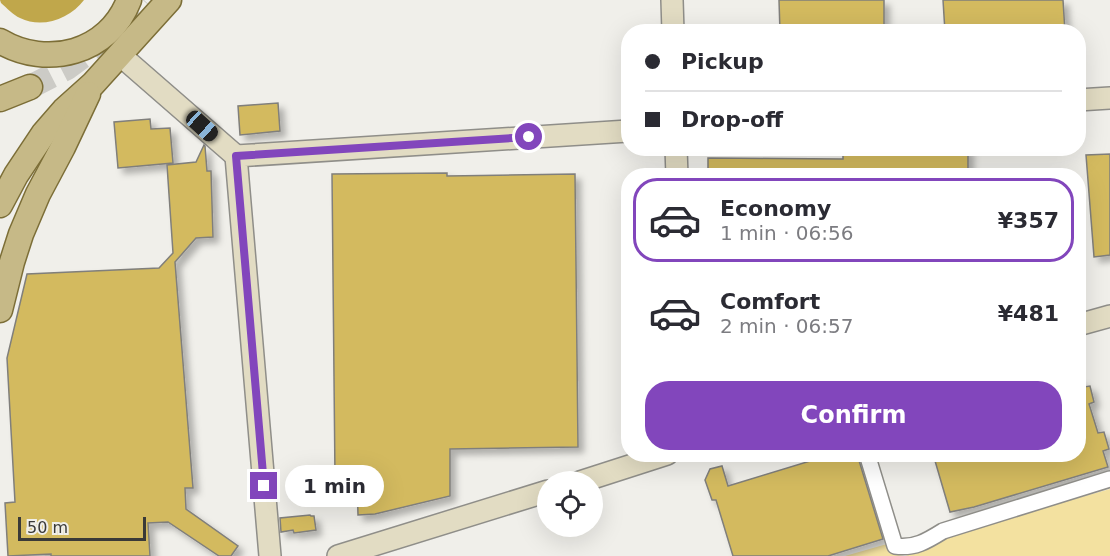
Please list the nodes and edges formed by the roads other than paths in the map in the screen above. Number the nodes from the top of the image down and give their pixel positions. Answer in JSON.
{"nodes":[{"id":1,"x":129,"y":0,"type":"edge"},
{"id":2,"x":169,"y":0,"type":"edge"},
{"id":3,"x":672,"y":0,"type":"edge"},
{"id":4,"x":673,"y":24,"type":"edge"},
{"id":5,"x":0,"y":41,"type":"edge"},
{"id":6,"x":120,"y":55,"type":"junction"},
{"id":7,"x":93,"y":84,"type":"junction"},
{"id":8,"x":30,"y":87,"type":"tunnel mouth"},
{"id":9,"x":1110,"y":98,"type":"edge"},
{"id":10,"x":0,"y":99,"type":"edge"},
{"id":11,"x":1086,"y":100,"type":"edge"},
{"id":12,"x":621,"y":131,"type":"edge"},
{"id":13,"x":236,"y":156,"type":"junction"},
{"id":14,"x":0,"y":205,"type":"edge"},
{"id":15,"x":0,"y":310,"type":"edge"},
{"id":16,"x":1110,"y":316,"type":"edge"},
{"id":17,"x":1086,"y":323,"type":"edge"},
{"id":18,"x":642,"y":462,"type":"edge"},
{"id":19,"x":869,"y":462,"type":"edge"},
{"id":20,"x":603,"y":475,"type":"edge"},
{"id":21,"x":1110,"y":479,"type":"edge"},
{"id":22,"x":537,"y":494,"type":"edge"},
{"id":23,"x":270,"y":556,"type":"edge"},
{"id":24,"x":338,"y":556,"type":"edge"}],
"edges":[{"from":1,"to":5,"type":"main road"},
{"from":2,"to":6,"type":"main road"},
{"from":3,"to":4,"type":"street"},
{"from":6,"to":7,"type":"main road"},
{"from":6,"to":13,"type":"street"},
{"from":7,"to":14,"type":"main road"},
{"from":7,"to":15,"type":"main road"},
{"from":8,"to":10,"type":"main road"},
{"from":9,"to":11,"type":"street"},
{"from":12,"to":13,"type":"street"},
{"from":13,"to":23,"type":"street"},
{"from":16,"to":17,"type":"street"},
{"from":18,"to":20,"type":"street"},
{"from":19,"to":21,"type":"street"},
{"from":22,"to":24,"type":"street"}]}
